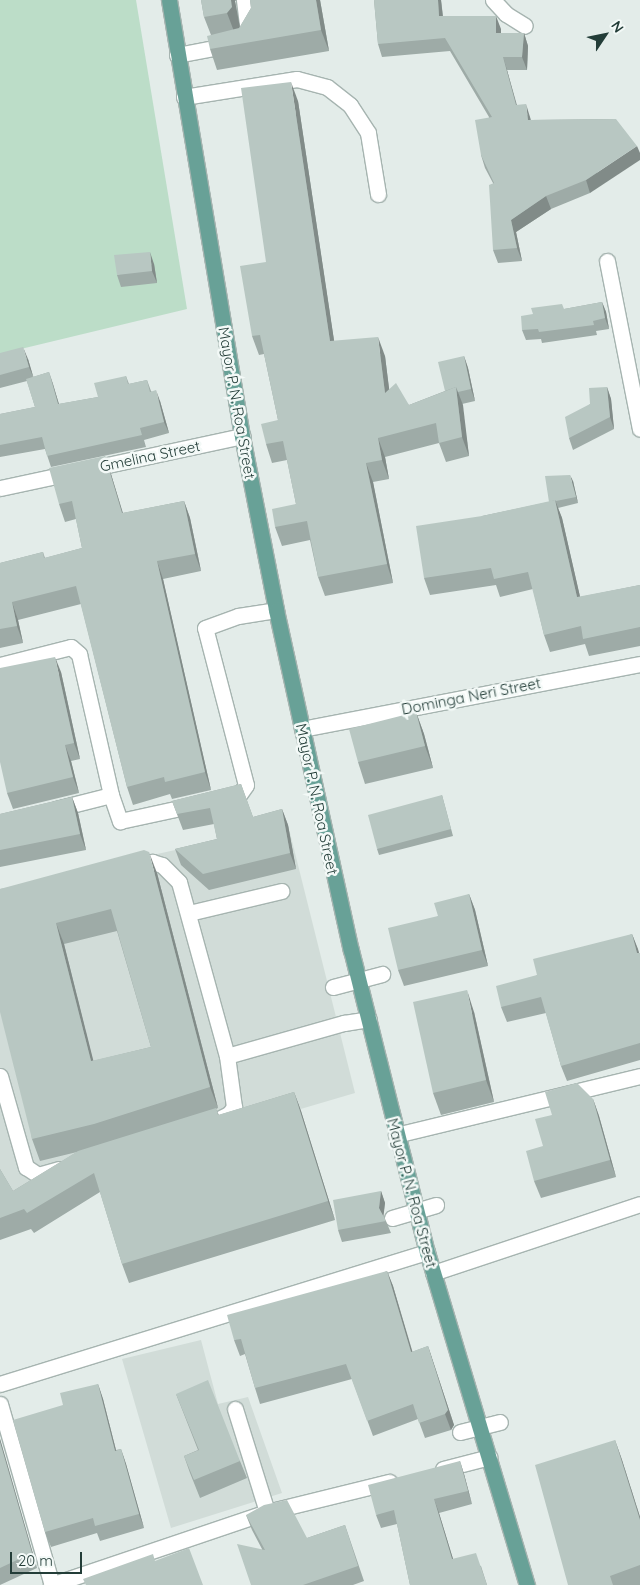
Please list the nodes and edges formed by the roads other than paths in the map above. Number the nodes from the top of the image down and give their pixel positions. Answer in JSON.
{"nodes":[{"id":1,"x":169,"y":0,"type":"edge"},
{"id":2,"x":244,"y":0,"type":"edge"},
{"id":3,"x":493,"y":0,"type":"edge"},
{"id":4,"x":525,"y":26,"type":"dead end"},
{"id":5,"x":177,"y":55,"type":"junction"},
{"id":6,"x":184,"y":97,"type":"junction"},
{"id":7,"x":378,"y":194,"type":"dead end"},
{"id":8,"x":607,"y":261,"type":"dead end"},
{"id":9,"x":640,"y":429,"type":"edge"},
{"id":10,"x":242,"y":436,"type":"junction"},
{"id":11,"x":0,"y":488,"type":"edge"},
{"id":12,"x":276,"y":610,"type":"junction"},
{"id":13,"x":640,"y":664,"type":"edge"},
{"id":14,"x":0,"y":665,"type":"edge"},
{"id":15,"x":302,"y":729,"type":"junction"},
{"id":16,"x":111,"y":796,"type":"junction"},
{"id":17,"x":37,"y":813,"type":"edge"},
{"id":18,"x":114,"y":872,"type":"edge"},
{"id":19,"x":281,"y":891,"type":"dead end"},
{"id":20,"x":189,"y":913,"type":"junction"},
{"id":21,"x":382,"y":974,"type":"dead end"},
{"id":22,"x":358,"y":980,"type":"junction"},
{"id":23,"x":334,"y":986,"type":"dead end"},
{"id":24,"x":369,"y":1019,"type":"junction"},
{"id":25,"x":227,"y":1056,"type":"junction"},
{"id":26,"x":0,"y":1076,"type":"edge"},
{"id":27,"x":640,"y":1076,"type":"edge"},
{"id":28,"x":202,"y":1125,"type":"edge"},
{"id":29,"x":396,"y":1135,"type":"junction"},
{"id":30,"x":75,"y":1164,"type":"edge"},
{"id":31,"x":640,"y":1204,"type":"edge"},
{"id":32,"x":436,"y":1205,"type":"dead end"},
{"id":33,"x":416,"y":1211,"type":"junction"},
{"id":34,"x":392,"y":1218,"type":"dead end"},
{"id":35,"x":427,"y":1252,"type":"junction"},
{"id":36,"x":433,"y":1273,"type":"junction"},
{"id":37,"x":0,"y":1384,"type":"edge"},
{"id":38,"x":0,"y":1404,"type":"edge"},
{"id":39,"x":235,"y":1409,"type":"dead end"},
{"id":40,"x":500,"y":1422,"type":"dead end"},
{"id":41,"x":480,"y":1427,"type":"junction"},
{"id":42,"x":460,"y":1432,"type":"dead end"},
{"id":43,"x":489,"y":1457,"type":"junction"},
{"id":44,"x":431,"y":1472,"type":"edge"},
{"id":45,"x":402,"y":1479,"type":"edge"},
{"id":46,"x":267,"y":1512,"type":"junction"},
{"id":47,"x":52,"y":1585,"type":"edge"},
{"id":48,"x":527,"y":1585,"type":"edge"}],
"edges":[{"from":1,"to":5,"type":"main road","name":"Mayor P. N. Roa Street"},
{"from":2,"to":5,"type":"street"},
{"from":3,"to":4,"type":"street"},
{"from":5,"to":6,"type":"main road","name":"Mayor P. N. Roa Street"},
{"from":6,"to":7,"type":"street"},
{"from":6,"to":10,"type":"main road","name":"Mayor P. N. Roa Street"},
{"from":8,"to":9,"type":"street"},
{"from":10,"to":11,"type":"street","name":"Gmelina Street"},
{"from":10,"to":12,"type":"main road","name":"Mayor P. N. Roa Street"},
{"from":12,"to":15,"type":"main road","name":"Mayor P. N. Roa Street"},
{"from":12,"to":16,"type":"street"},
{"from":13,"to":15,"type":"street","name":"Dominga Neri Street"},
{"from":14,"to":16,"type":"street"},
{"from":15,"to":22,"type":"main road","name":"Mayor P. N. Roa Street"},
{"from":16,"to":17,"type":"street"},
{"from":18,"to":20,"type":"street"},
{"from":19,"to":20,"type":"street"},
{"from":20,"to":25,"type":"street"},
{"from":21,"to":22,"type":"street"},
{"from":22,"to":23,"type":"street"},
{"from":22,"to":24,"type":"main road","name":"Mayor P. N. Roa Street"},
{"from":24,"to":25,"type":"street"},
{"from":24,"to":29,"type":"main road","name":"Mayor P. N. Roa Street"},
{"from":25,"to":28,"type":"street"},
{"from":26,"to":30,"type":"street"},
{"from":27,"to":29,"type":"street"},
{"from":29,"to":33,"type":"main road","name":"Mayor P. N. Roa Street"},
{"from":31,"to":36,"type":"street"},
{"from":32,"to":33,"type":"street"},
{"from":33,"to":34,"type":"street"},
{"from":33,"to":35,"type":"main road","name":"Mayor P. N. Roa Street"},
{"from":35,"to":36,"type":"main road","name":"Mayor P. N. Roa Street"},
{"from":35,"to":37,"type":"street"},
{"from":36,"to":41,"type":"main road","name":"Mayor P. N. Roa Street"},
{"from":38,"to":47,"type":"street"},
{"from":39,"to":46,"type":"street"},
{"from":40,"to":41,"type":"street"},
{"from":41,"to":42,"type":"street"},
{"from":41,"to":43,"type":"main road","name":"Mayor P. N. Roa Street"},
{"from":43,"to":44,"type":"street"},
{"from":43,"to":48,"type":"main road","name":"Mayor P. N. Roa Street"},
{"from":45,"to":46,"type":"street"},
{"from":46,"to":47,"type":"street"}]}
